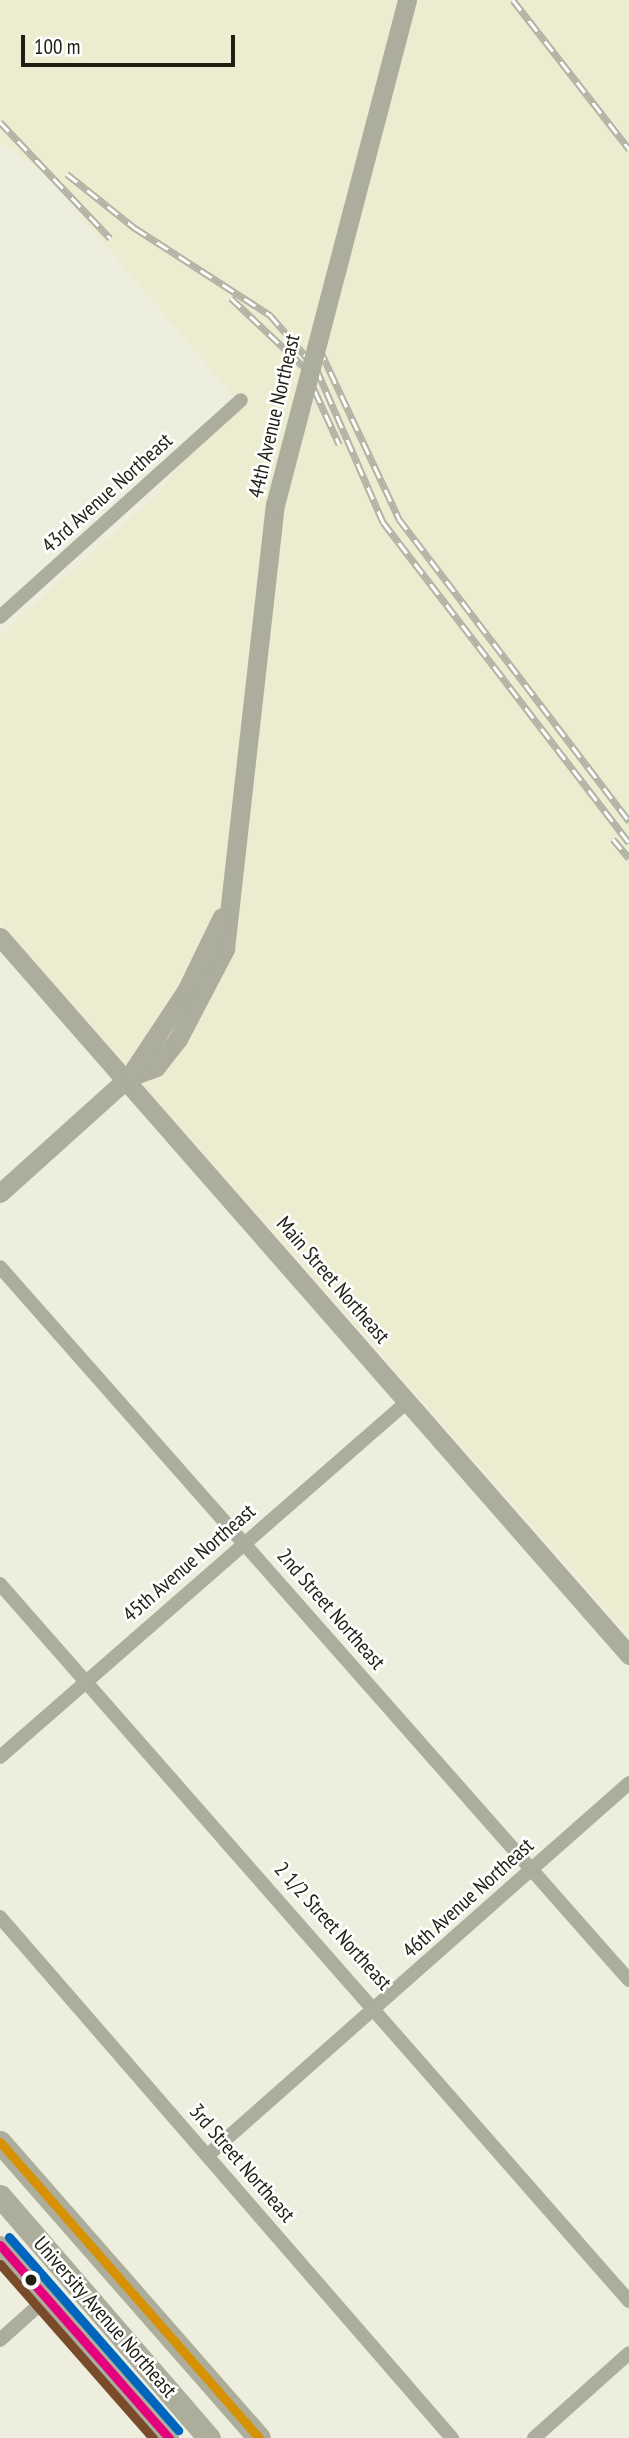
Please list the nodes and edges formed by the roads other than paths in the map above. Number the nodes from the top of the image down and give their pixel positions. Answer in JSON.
{"nodes":[{"id":1,"x":407,"y":0,"type":"edge"},
{"id":2,"x":242,"y":400,"type":"dead end"},
{"id":3,"x":0,"y":617,"type":"edge"},
{"id":4,"x":0,"y":937,"type":"edge"},
{"id":5,"x":129,"y":1077,"type":"junction"},
{"id":6,"x":0,"y":1193,"type":"edge"},
{"id":7,"x":0,"y":1267,"type":"edge"},
{"id":8,"x":407,"y":1402,"type":"junction"},
{"id":9,"x":244,"y":1543,"type":"junction"},
{"id":10,"x":0,"y":1584,"type":"edge"},
{"id":11,"x":629,"y":1655,"type":"edge"},
{"id":12,"x":86,"y":1680,"type":"junction"},
{"id":13,"x":0,"y":1757,"type":"edge"},
{"id":14,"x":629,"y":1783,"type":"edge"},
{"id":15,"x":531,"y":1869,"type":"junction"},
{"id":16,"x":0,"y":1917,"type":"edge"},
{"id":17,"x":629,"y":1980,"type":"edge"},
{"id":18,"x":377,"y":2006,"type":"junction"},
{"id":19,"x":0,"y":2142,"type":"edge"},
{"id":20,"x":208,"y":2155,"type":"junction"},
{"id":21,"x":0,"y":2196,"type":"edge"},
{"id":22,"x":0,"y":2245,"type":"edge"},
{"id":23,"x":47,"y":2298,"type":"junction"},
{"id":24,"x":629,"y":2301,"type":"edge"},
{"id":25,"x":0,"y":2340,"type":"edge"},
{"id":26,"x":629,"y":2353,"type":"edge"},
{"id":27,"x":169,"y":2438,"type":"edge"},
{"id":28,"x":209,"y":2438,"type":"edge"},
{"id":29,"x":259,"y":2438,"type":"edge"},
{"id":30,"x":452,"y":2438,"type":"edge"},
{"id":31,"x":534,"y":2438,"type":"edge"}],
"edges":[{"from":1,"to":5,"type":"street","name":"44th Avenue Northeast","bridge":true},
{"from":2,"to":3,"type":"street","name":"43rd Avenue Northeast"},
{"from":4,"to":5,"type":"street","name":"Main Street Northeast"},
{"from":5,"to":6,"type":"street","name":"44th Avenue Northeast"},
{"from":5,"to":8,"type":"street","name":"Main Street Northeast"},
{"from":7,"to":9,"type":"street","name":"2nd Street Northeast"},
{"from":8,"to":9,"type":"street","name":"45th Avenue Northeast"},
{"from":8,"to":11,"type":"street","name":"Main Street Northeast"},
{"from":9,"to":12,"type":"street","name":"45th Avenue Northeast"},
{"from":9,"to":15,"type":"street","name":"2nd Street Northeast"},
{"from":10,"to":12,"type":"street","name":"2 1/2 Street Northeast"},
{"from":12,"to":13,"type":"street","name":"45th Avenue Northeast"},
{"from":12,"to":18,"type":"street","name":"2 1/2 Street Northeast"},
{"from":14,"to":15,"type":"street","name":"46th Avenue Northeast"},
{"from":15,"to":17,"type":"street","name":"2nd Street Northeast"},
{"from":15,"to":18,"type":"street","name":"46th Avenue Northeast"},
{"from":16,"to":20,"type":"street","name":"3rd Street Northeast"},
{"from":18,"to":20,"type":"street","name":"46th Avenue Northeast"},
{"from":18,"to":24,"type":"street","name":"2 1/2 Street Northeast"},
{"from":19,"to":29,"type":"main road","name":"University Avenue Northeast"},
{"from":20,"to":30,"type":"street","name":"3rd Street Northeast"},
{"from":21,"to":28,"type":"main road","name":"University Avenue Northeast"},
{"from":22,"to":23,"type":"street","name":"University Avenue Northeast"},
{"from":23,"to":25,"type":"street"},
{"from":23,"to":27,"type":"street","name":"University Avenue Northeast"},
{"from":26,"to":31,"type":"street"}]}
